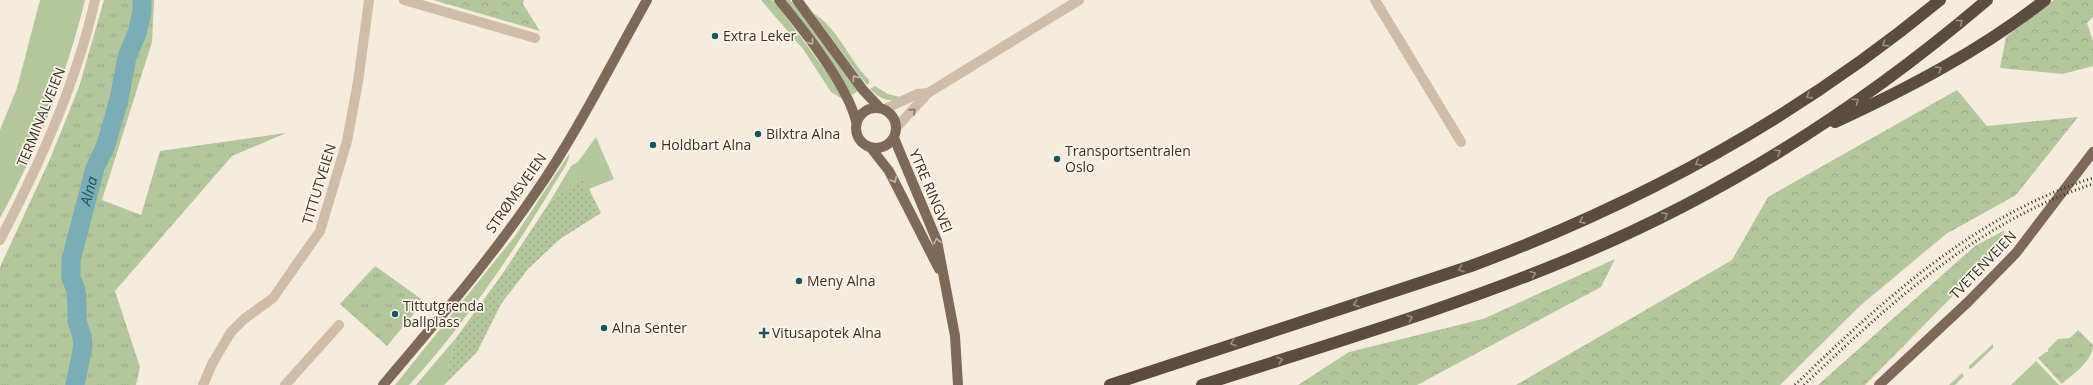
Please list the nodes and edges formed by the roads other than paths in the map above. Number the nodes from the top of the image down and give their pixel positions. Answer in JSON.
{"nodes":[{"id":1,"x":95,"y":0,"type":"edge"},
{"id":2,"x":369,"y":0,"type":"edge"},
{"id":3,"x":404,"y":0,"type":"edge"},
{"id":4,"x":647,"y":0,"type":"edge"},
{"id":5,"x":779,"y":0,"type":"edge"},
{"id":6,"x":797,"y":0,"type":"edge"},
{"id":7,"x":1079,"y":0,"type":"edge"},
{"id":8,"x":1375,"y":0,"type":"edge"},
{"id":9,"x":1931,"y":0,"type":"edge"},
{"id":10,"x":1940,"y":0,"type":"edge"},
{"id":11,"x":1986,"y":0,"type":"edge"},
{"id":12,"x":2045,"y":0,"type":"edge"},
{"id":13,"x":1916,"y":20,"type":"junction"},
{"id":14,"x":535,"y":38,"type":"dead end"},
{"id":15,"x":928,"y":93,"type":"junction"},
{"id":16,"x":882,"y":109,"type":"junction"},
{"id":17,"x":856,"y":121,"type":"junction"},
{"id":18,"x":895,"y":133,"type":"junction"},
{"id":19,"x":1801,"y":138,"type":"junction"},
{"id":20,"x":1461,"y":142,"type":"dead end"},
{"id":21,"x":872,"y":148,"type":"junction"},
{"id":22,"x":2093,"y":152,"type":"edge"},
{"id":23,"x":0,"y":240,"type":"edge"},
{"id":24,"x":944,"y":280,"type":"junction"},
{"id":25,"x":339,"y":325,"type":"dead end"},
{"id":26,"x":958,"y":381,"type":"edge"},
{"id":27,"x":203,"y":385,"type":"edge"},
{"id":28,"x":284,"y":385,"type":"edge"},
{"id":29,"x":383,"y":385,"type":"edge"},
{"id":30,"x":1110,"y":385,"type":"edge"},
{"id":31,"x":1202,"y":385,"type":"edge"},
{"id":32,"x":1879,"y":385,"type":"edge"}],
"edges":[{"from":1,"to":23,"type":"street","name":"TERMINALVEIEN"},
{"from":2,"to":27,"type":"street","name":"TITTUTVEIEN"},
{"from":3,"to":14,"type":"street"},
{"from":4,"to":29,"type":"main road","name":"STRØMSVEIEN"},
{"from":5,"to":17,"type":"main road","one_way":true},
{"from":16,"to":6,"type":"main road","one_way":true},
{"from":7,"to":15,"type":"street"},
{"from":8,"to":20,"type":"street"},
{"from":9,"to":13,"type":"highway"},
{"from":10,"to":13,"type":"highway"},
{"from":19,"to":11,"type":"highway","one_way":true},
{"from":19,"to":12,"type":"highway","one_way":true},
{"from":13,"to":30,"type":"highway","one_way":true},
{"from":15,"to":16,"type":"street"},
{"from":18,"to":15,"type":"street","one_way":true},
{"from":16,"to":17,"type":"main road"},
{"from":16,"to":18,"type":"main road"},
{"from":17,"to":21,"type":"main road"},
{"from":18,"to":21,"type":"main road"},
{"from":24,"to":18,"type":"main road","name":"YTRE RINGVEI","one_way":true},
{"from":31,"to":19,"type":"highway","one_way":true},
{"from":21,"to":24,"type":"main road","name":"YTRE RINGVEI","one_way":true},
{"from":22,"to":32,"type":"main road","name":"TVETENVEIEN"},
{"from":24,"to":26,"type":"main road","name":"YTRE RINGVEI"},
{"from":25,"to":28,"type":"street"}]}
